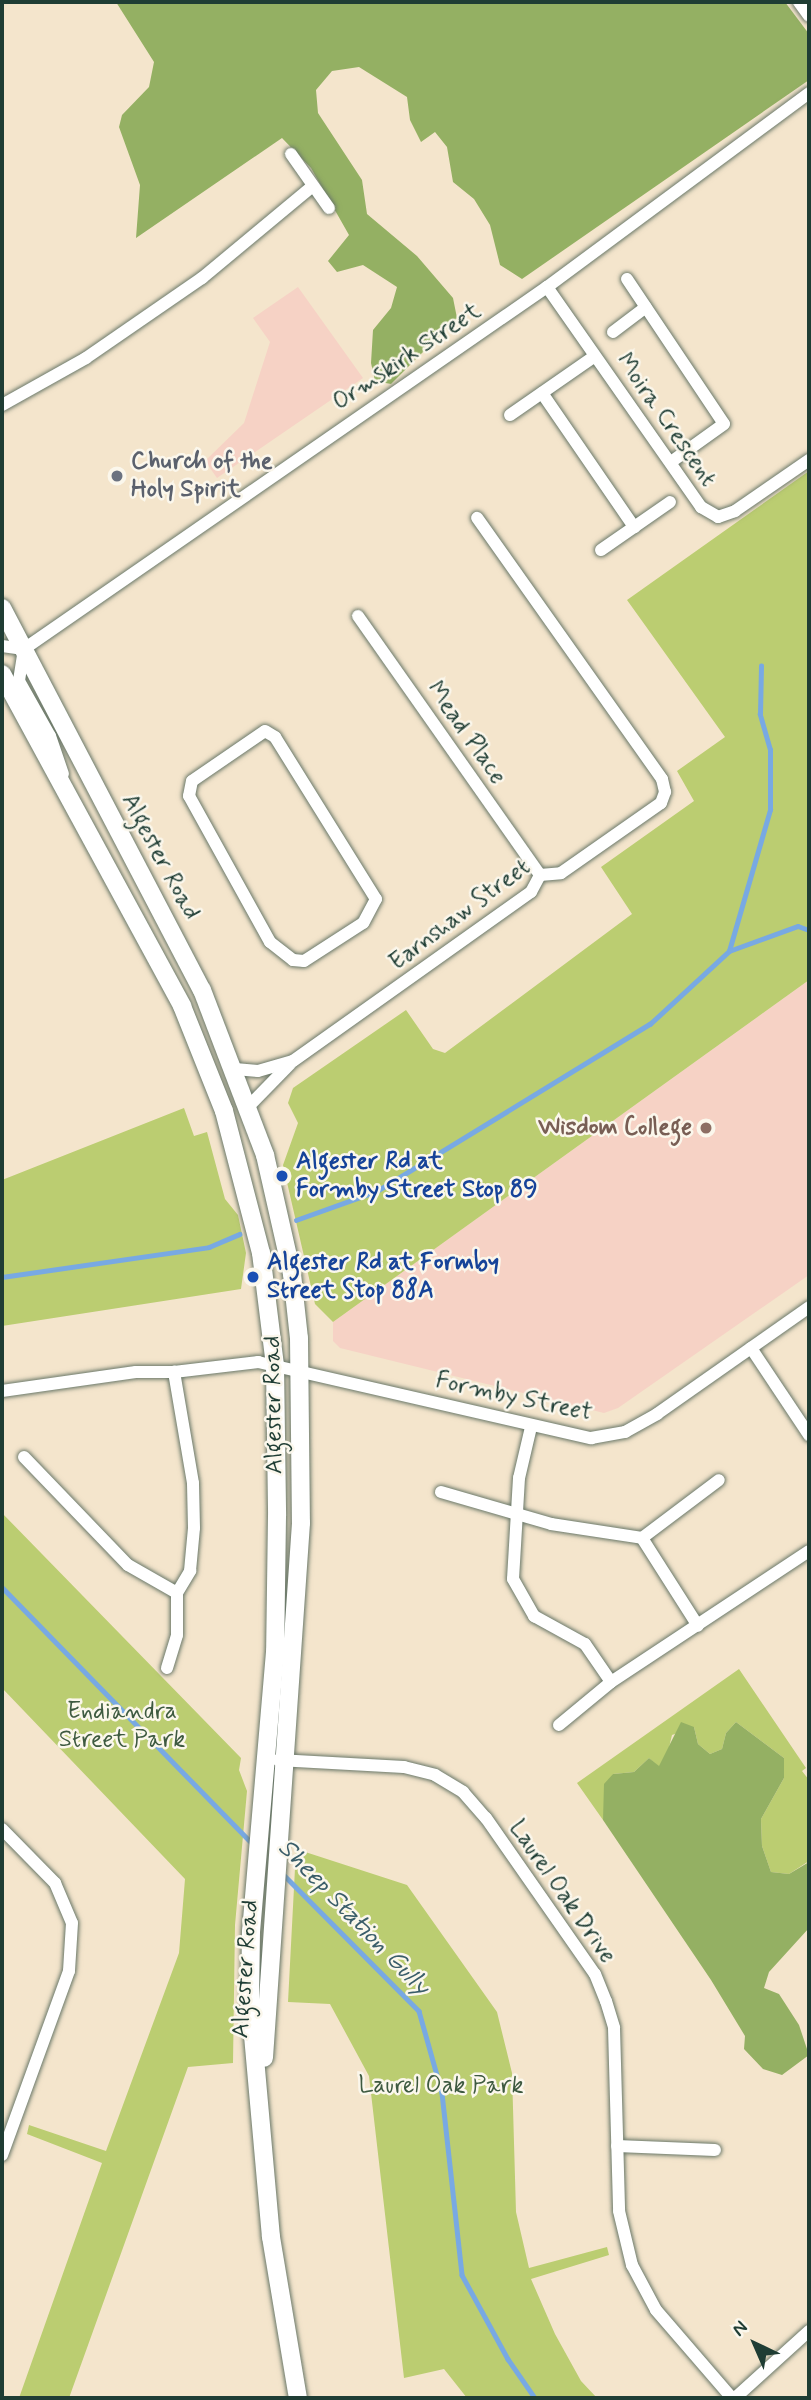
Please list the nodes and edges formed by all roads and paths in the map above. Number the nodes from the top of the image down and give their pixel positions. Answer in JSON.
{"nodes":[{"id":1,"x":799,"y":2,"type":"edge"},
{"id":2,"x":809,"y":16,"type":"edge"},
{"id":3,"x":809,"y":93,"type":"edge"},
{"id":4,"x":291,"y":154,"type":"dead end"},
{"id":5,"x":313,"y":186,"type":"junction"},
{"id":6,"x":328,"y":208,"type":"dead end"},
{"id":7,"x":627,"y":279,"type":"dead end"},
{"id":8,"x":547,"y":287,"type":"junction"},
{"id":9,"x":646,"y":307,"type":"junction"},
{"id":10,"x":613,"y":332,"type":"dead end"},
{"id":11,"x":595,"y":356,"type":"junction"},
{"id":12,"x":542,"y":393,"type":"junction"},
{"id":13,"x":2,"y":405,"type":"edge"},
{"id":14,"x":510,"y":415,"type":"dead end"},
{"id":15,"x":809,"y":460,"type":"edge"},
{"id":16,"x":670,"y":462,"type":"junction"},
{"id":17,"x":670,"y":502,"type":"dead end"},
{"id":18,"x":477,"y":518,"type":"dead end"},
{"id":19,"x":634,"y":527,"type":"junction"},
{"id":20,"x":601,"y":550,"type":"dead end"},
{"id":21,"x":2,"y":608,"type":"edge"},
{"id":22,"x":358,"y":616,"type":"dead end"},
{"id":23,"x":2,"y":646,"type":"edge"},
{"id":24,"x":24,"y":649,"type":"junction"},
{"id":25,"x":2,"y":674,"type":"edge"},
{"id":26,"x":78,"y":816,"type":"junction"},
{"id":27,"x":540,"y":875,"type":"junction"},
{"id":28,"x":363,"y":923,"type":"joint"},
{"id":29,"x":293,"y":1061,"type":"junction"},
{"id":30,"x":235,"y":1069,"type":"junction"},
{"id":31,"x":248,"y":1107,"type":"junction"},
{"id":32,"x":809,"y":1307,"type":"edge"},
{"id":33,"x":751,"y":1348,"type":"junction"},
{"id":34,"x":275,"y":1365,"type":"junction"},
{"id":35,"x":174,"y":1372,"type":"junction"},
{"id":36,"x":300,"y":1372,"type":"junction"},
{"id":37,"x":2,"y":1391,"type":"edge"},
{"id":38,"x":531,"y":1427,"type":"junction"},
{"id":39,"x":809,"y":1435,"type":"edge"},
{"id":40,"x":24,"y":1457,"type":"dead end"},
{"id":41,"x":719,"y":1480,"type":"dead end"},
{"id":42,"x":442,"y":1492,"type":"dead end"},
{"id":43,"x":516,"y":1513,"type":"junction"},
{"id":44,"x":642,"y":1538,"type":"junction"},
{"id":45,"x":809,"y":1552,"type":"edge"},
{"id":46,"x":177,"y":1593,"type":"junction"},
{"id":47,"x":698,"y":1626,"type":"junction"},
{"id":48,"x":167,"y":1668,"type":"dead end"},
{"id":49,"x":611,"y":1682,"type":"junction"},
{"id":50,"x":559,"y":1725,"type":"dead end"},
{"id":51,"x":267,"y":1759,"type":"junction"},
{"id":52,"x":287,"y":1760,"type":"junction"},
{"id":53,"x":2,"y":1829,"type":"edge"},
{"id":54,"x":261,"y":2096,"type":"junction"},
{"id":55,"x":617,"y":2146,"type":"junction"},
{"id":56,"x":715,"y":2150,"type":"dead end"},
{"id":57,"x":2,"y":2155,"type":"edge"},
{"id":58,"x":809,"y":2331,"type":"edge"},
{"id":59,"x":298,"y":2398,"type":"edge"},
{"id":60,"x":734,"y":2398,"type":"edge"}],
"edges":[{"from":1,"to":2,"type":"street"},
{"from":3,"to":8,"type":"street","name":"Ormskirk Street"},
{"from":4,"to":5,"type":"street"},
{"from":5,"to":6,"type":"street"},
{"from":5,"to":13,"type":"street"},
{"from":7,"to":9,"type":"street"},
{"from":8,"to":11,"type":"street","name":"Moira Crescent"},
{"from":8,"to":24,"type":"street","name":"Ormskirk Street"},
{"from":9,"to":10,"type":"street"},
{"from":9,"to":16,"type":"street"},
{"from":11,"to":12,"type":"street"},
{"from":11,"to":16,"type":"street","name":"Moira Crescent"},
{"from":12,"to":14,"type":"street"},
{"from":12,"to":19,"type":"street"},
{"from":15,"to":16,"type":"street","name":"Moira Crescent"},
{"from":17,"to":19,"type":"street"},
{"from":18,"to":27,"type":"street","name":"Earnshaw Street"},
{"from":19,"to":20,"type":"street"},
{"from":21,"to":24,"type":"main road","name":"Algester Road"},
{"from":22,"to":27,"type":"street","name":"Mead Place"},
{"from":23,"to":24,"type":"street"},
{"from":24,"to":26,"type":"street"},
{"from":24,"to":30,"type":"main road","name":"Algester Road"},
{"from":25,"to":26,"type":"main road","name":"Algester Road"},
{"from":26,"to":34,"type":"main road","name":"Algester Road"},
{"from":27,"to":29,"type":"street","name":"Earnshaw Street"},
{"from":28,"to":28,"type":"street"},
{"from":29,"to":30,"type":"street","name":"Earnshaw Street"},
{"from":29,"to":31,"type":"street"},
{"from":30,"to":31,"type":"main road","name":"Algester Road"},
{"from":31,"to":36,"type":"main road","name":"Algester Road"},
{"from":32,"to":33,"type":"street","name":"Formby Street"},
{"from":33,"to":38,"type":"street","name":"Formby Street"},
{"from":33,"to":39,"type":"street"},
{"from":34,"to":35,"type":"street","name":"Formby Street"},
{"from":34,"to":36,"type":"street","name":"Formby Street"},
{"from":34,"to":51,"type":"main road","name":"Algester Road"},
{"from":35,"to":37,"type":"street","name":"Formby Street"},
{"from":35,"to":46,"type":"street"},
{"from":36,"to":38,"type":"street","name":"Formby Street"},
{"from":36,"to":52,"type":"main road","name":"Algester Road"},
{"from":38,"to":43,"type":"street"},
{"from":40,"to":46,"type":"street"},
{"from":41,"to":44,"type":"street"},
{"from":42,"to":43,"type":"street"},
{"from":43,"to":44,"type":"street"},
{"from":43,"to":49,"type":"street"},
{"from":44,"to":47,"type":"street"},
{"from":45,"to":47,"type":"street"},
{"from":46,"to":48,"type":"street"},
{"from":47,"to":49,"type":"street"},
{"from":49,"to":50,"type":"street"},
{"from":51,"to":52,"type":"street","name":"Laurel Oak Drive"},
{"from":51,"to":54,"type":"main road","name":"Algester Road"},
{"from":52,"to":54,"type":"main road","name":"Algester Road"},
{"from":52,"to":55,"type":"street","name":"Laurel Oak Drive"},
{"from":53,"to":57,"type":"street"},
{"from":54,"to":59,"type":"main road","name":"Algester Road"},
{"from":55,"to":56,"type":"street"},
{"from":55,"to":60,"type":"street","name":"Laurel Oak Drive"},
{"from":58,"to":60,"type":"street"}]}
